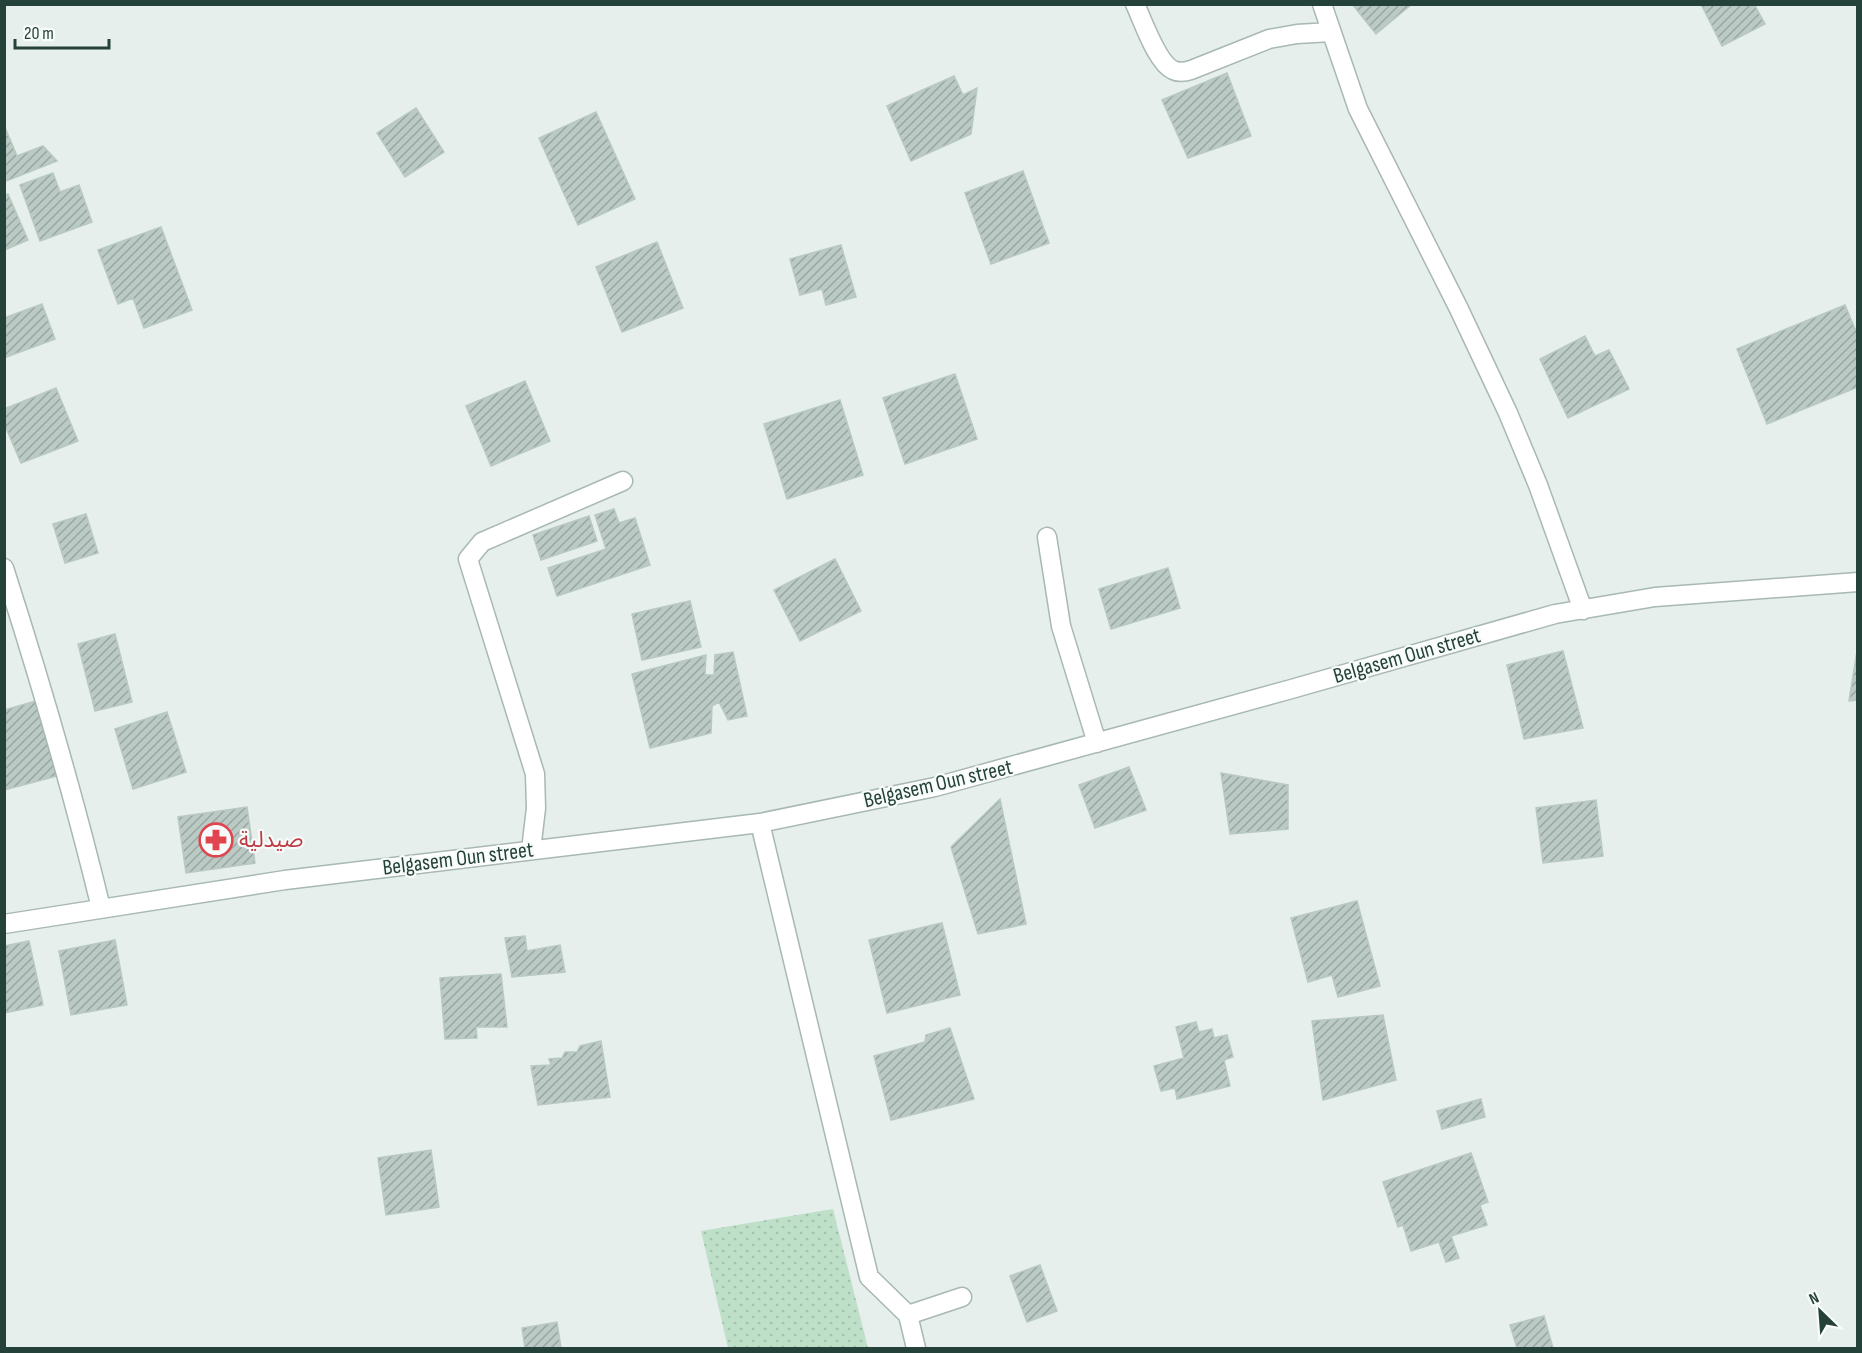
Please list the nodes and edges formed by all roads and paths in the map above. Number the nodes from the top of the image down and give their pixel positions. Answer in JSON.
{"nodes":[{"id":1,"x":1135,"y":4,"type":"edge"},
{"id":2,"x":1322,"y":4,"type":"edge"},
{"id":3,"x":1331,"y":32,"type":"junction"},
{"id":4,"x":623,"y":481,"type":"dead end"},
{"id":5,"x":1047,"y":537,"type":"dead end"},
{"id":6,"x":4,"y":568,"type":"edge"},
{"id":7,"x":1857,"y":582,"type":"edge"},
{"id":8,"x":1583,"y":610,"type":"junction"},
{"id":9,"x":1097,"y":743,"type":"junction"},
{"id":10,"x":760,"y":823,"type":"junction"},
{"id":11,"x":531,"y":850,"type":"junction"},
{"id":12,"x":101,"y":908,"type":"junction"},
{"id":13,"x":4,"y":924,"type":"edge"},
{"id":14,"x":962,"y":1298,"type":"dead end"},
{"id":15,"x":908,"y":1315,"type":"junction"},
{"id":16,"x":916,"y":1348,"type":"edge"}],
"edges":[{"from":1,"to":3,"type":"street"},
{"from":2,"to":3,"type":"street"},
{"from":3,"to":8,"type":"street"},
{"from":4,"to":11,"type":"street"},
{"from":5,"to":9,"type":"street"},
{"from":6,"to":12,"type":"street"},
{"from":7,"to":8,"type":"street","name":"Belgasem Oun street"},
{"from":8,"to":9,"type":"street","name":"Belgasem Oun street"},
{"from":9,"to":10,"type":"street","name":"Belgasem Oun street"},
{"from":10,"to":11,"type":"street","name":"Belgasem Oun street"},
{"from":10,"to":15,"type":"street"},
{"from":11,"to":12,"type":"street","name":"Belgasem Oun street"},
{"from":12,"to":13,"type":"street","name":"Belgasem Oun street"},
{"from":14,"to":15,"type":"street"},
{"from":15,"to":16,"type":"street"}]}
